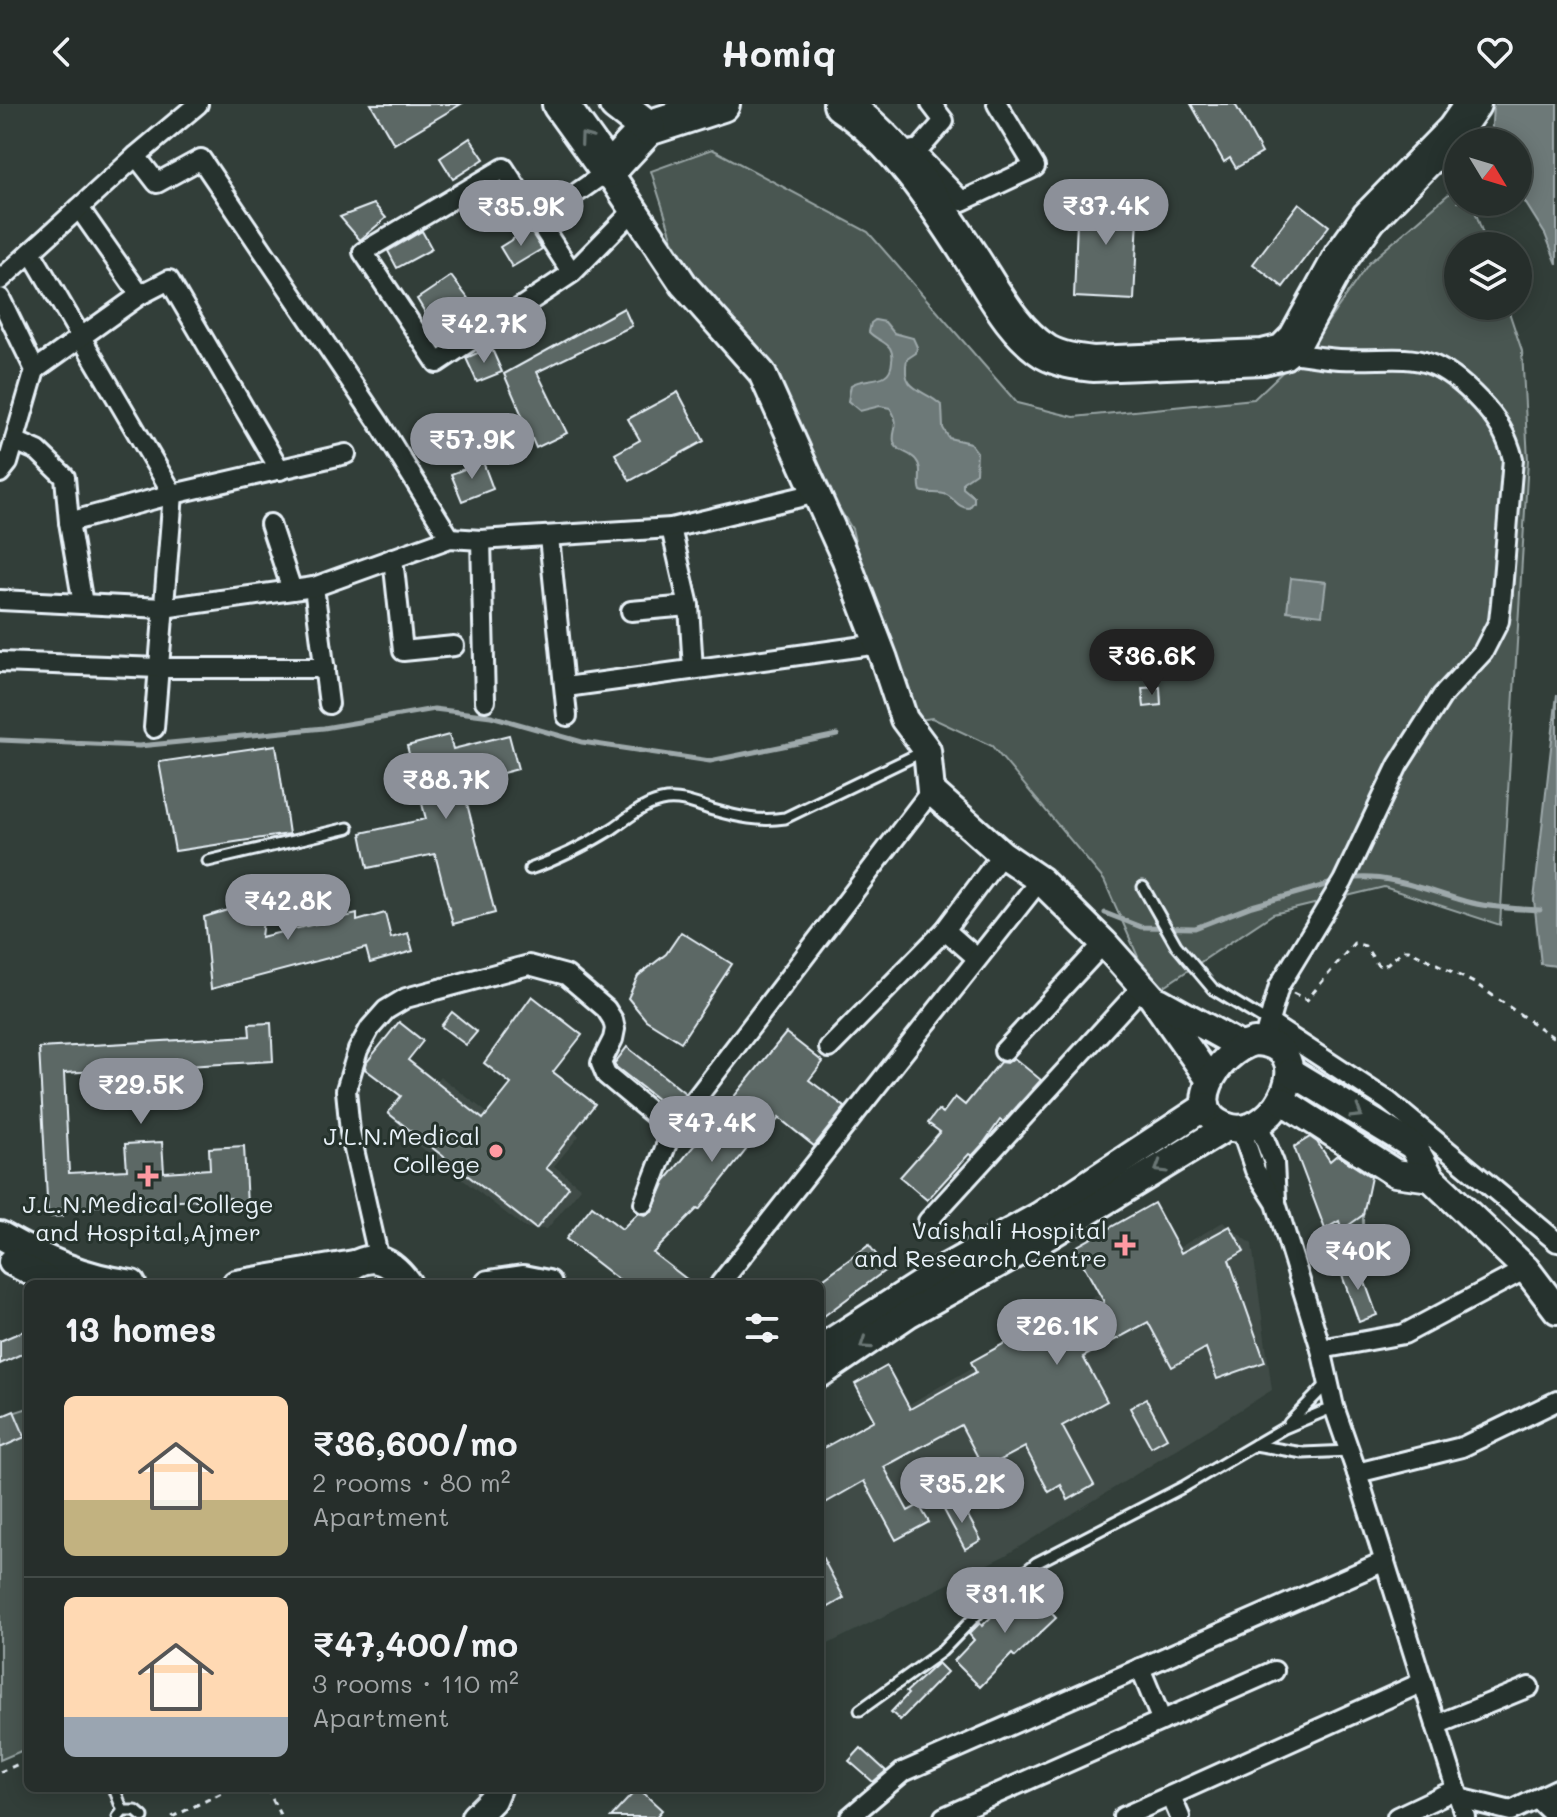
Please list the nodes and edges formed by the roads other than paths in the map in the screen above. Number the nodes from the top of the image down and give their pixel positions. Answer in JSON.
{"nodes":[{"id":1,"x":198,"y":104,"type":"edge"},
{"id":2,"x":560,"y":104,"type":"edge"},
{"id":3,"x":617,"y":104,"type":"edge"},
{"id":4,"x":722,"y":104,"type":"edge"},
{"id":5,"x":841,"y":104,"type":"edge"},
{"id":6,"x":869,"y":104,"type":"edge"},
{"id":7,"x":931,"y":104,"type":"edge"},
{"id":8,"x":997,"y":104,"type":"edge"},
{"id":9,"x":1473,"y":104,"type":"edge"},
{"id":10,"x":648,"y":128,"type":"junction"},
{"id":11,"x":916,"y":153,"type":"junction"},
{"id":12,"x":136,"y":156,"type":"junction"},
{"id":13,"x":608,"y":171,"type":"junction"},
{"id":14,"x":79,"y":208,"type":"junction"},
{"id":15,"x":633,"y":211,"type":"junction"},
{"id":16,"x":538,"y":220,"type":"junction"},
{"id":17,"x":31,"y":252,"type":"junction"},
{"id":18,"x":572,"y":273,"type":"junction"},
{"id":19,"x":0,"y":280,"type":"edge"},
{"id":20,"x":140,"y":295,"type":"junction"},
{"id":21,"x":0,"y":298,"type":"edge"},
{"id":22,"x":82,"y":337,"type":"junction"},
{"id":23,"x":1283,"y":352,"type":"junction"},
{"id":24,"x":35,"y":370,"type":"junction"},
{"id":25,"x":15,"y":441,"type":"junction"},
{"id":26,"x":346,"y":454,"type":"dead end"},
{"id":27,"x":280,"y":470,"type":"junction"},
{"id":28,"x":0,"y":473,"type":"edge"},
{"id":29,"x":817,"y":493,"type":"junction"},
{"id":30,"x":173,"y":494,"type":"junction"},
{"id":31,"x":69,"y":522,"type":"junction"},
{"id":32,"x":270,"y":524,"type":"dead end"},
{"id":33,"x":671,"y":528,"type":"junction"},
{"id":34,"x":549,"y":537,"type":"junction"},
{"id":35,"x":450,"y":538,"type":"junction"},
{"id":36,"x":481,"y":540,"type":"junction"},
{"id":37,"x":393,"y":558,"type":"junction"},
{"id":38,"x":314,"y":587,"type":"junction"},
{"id":39,"x":292,"y":590,"type":"junction"},
{"id":40,"x":0,"y":600,"type":"edge"},
{"id":41,"x":83,"y":604,"type":"junction"},
{"id":42,"x":689,"y":606,"type":"junction"},
{"id":43,"x":163,"y":608,"type":"junction"},
{"id":44,"x":631,"y":611,"type":"dead end"},
{"id":45,"x":879,"y":644,"type":"junction"},
{"id":46,"x":454,"y":646,"type":"dead end"},
{"id":47,"x":0,"y":662,"type":"edge"},
{"id":48,"x":159,"y":668,"type":"junction"},
{"id":49,"x":325,"y":668,"type":"junction"},
{"id":50,"x":693,"y":669,"type":"junction"},
{"id":51,"x":566,"y":687,"type":"junction"},
{"id":52,"x":485,"y":701,"type":"dead end"},
{"id":53,"x":329,"y":704,"type":"dead end"},
{"id":54,"x":567,"y":716,"type":"dead end"},
{"id":55,"x":154,"y":728,"type":"dead end"},
{"id":56,"x":927,"y":750,"type":"junction"},
{"id":57,"x":931,"y":791,"type":"junction"},
{"id":58,"x":348,"y":828,"type":"dead end"},
{"id":59,"x":1002,"y":854,"type":"junction"},
{"id":60,"x":208,"y":861,"type":"dead end"},
{"id":61,"x":530,"y":869,"type":"dead end"},
{"id":62,"x":1040,"y":880,"type":"junction"},
{"id":63,"x":1143,"y":887,"type":"dead end"},
{"id":64,"x":945,"y":930,"type":"junction"},
{"id":65,"x":1104,"y":943,"type":"junction"},
{"id":66,"x":977,"y":958,"type":"junction"},
{"id":67,"x":1148,"y":992,"type":"junction"},
{"id":68,"x":1257,"y":1037,"type":"junction"},
{"id":69,"x":829,"y":1048,"type":"dead end"},
{"id":70,"x":1004,"y":1051,"type":"dead end"},
{"id":71,"x":1291,"y":1072,"type":"junction"},
{"id":72,"x":1208,"y":1093,"type":"junction"},
{"id":73,"x":1281,"y":1100,"type":"junction"},
{"id":74,"x":1242,"y":1126,"type":"junction"},
{"id":75,"x":672,"y":1130,"type":"junction"},
{"id":76,"x":1431,"y":1178,"type":"junction"},
{"id":77,"x":644,"y":1203,"type":"dead end"},
{"id":78,"x":928,"y":1221,"type":"dead end"},
{"id":79,"x":1044,"y":1226,"type":"junction"},
{"id":80,"x":0,"y":1235,"type":"edge"},
{"id":81,"x":1557,"y":1242,"type":"edge"},
{"id":82,"x":0,"y":1255,"type":"edge"},
{"id":83,"x":367,"y":1262,"type":"junction"},
{"id":84,"x":1526,"y":1269,"type":"junction"},
{"id":85,"x":47,"y":1280,"type":"edge"},
{"id":86,"x":101,"y":1280,"type":"edge"},
{"id":87,"x":260,"y":1280,"type":"edge"},
{"id":88,"x":336,"y":1280,"type":"edge"},
{"id":89,"x":405,"y":1280,"type":"edge"},
{"id":90,"x":723,"y":1280,"type":"edge"},
{"id":91,"x":902,"y":1306,"type":"junction"},
{"id":92,"x":1557,"y":1310,"type":"edge"},
{"id":93,"x":824,"y":1347,"type":"edge"},
{"id":94,"x":1321,"y":1349,"type":"junction"},
{"id":95,"x":824,"y":1371,"type":"edge"},
{"id":96,"x":1328,"y":1383,"type":"junction"},
{"id":97,"x":1557,"y":1401,"type":"edge"},
{"id":98,"x":1334,"y":1407,"type":"junction"},
{"id":99,"x":1284,"y":1428,"type":"junction"},
{"id":100,"x":1255,"y":1445,"type":"junction"},
{"id":101,"x":1350,"y":1451,"type":"junction"},
{"id":102,"x":1357,"y":1473,"type":"junction"},
{"id":103,"x":1385,"y":1561,"type":"junction"},
{"id":104,"x":1140,"y":1668,"type":"junction"},
{"id":105,"x":1274,"y":1671,"type":"dead end"},
{"id":106,"x":1423,"y":1682,"type":"junction"},
{"id":107,"x":1529,"y":1687,"type":"dead end"},
{"id":108,"x":860,"y":1710,"type":"dead end"},
{"id":109,"x":1162,"y":1721,"type":"junction"},
{"id":110,"x":1436,"y":1725,"type":"junction"},
{"id":111,"x":1557,"y":1789,"type":"edge"},
{"id":112,"x":115,"y":1792,"type":"edge"},
{"id":113,"x":495,"y":1792,"type":"edge"},
{"id":114,"x":1458,"y":1793,"type":"junction"},
{"id":115,"x":1171,"y":1796,"type":"junction"},
{"id":116,"x":1537,"y":1799,"type":"junction"},
{"id":117,"x":120,"y":1814,"type":"edge"},
{"id":118,"x":861,"y":1814,"type":"edge"},
{"id":119,"x":143,"y":1817,"type":"edge"},
{"id":120,"x":475,"y":1817,"type":"edge"},
{"id":121,"x":944,"y":1817,"type":"edge"},
{"id":122,"x":1123,"y":1817,"type":"edge"},
{"id":123,"x":1180,"y":1817,"type":"edge"},
{"id":124,"x":1397,"y":1817,"type":"edge"},
{"id":125,"x":1465,"y":1817,"type":"edge"},
{"id":126,"x":1556,"y":1817,"type":"edge"}],
"edges":[{"from":1,"to":12,"type":"street"},
{"from":13,"to":2,"type":"highway","one_way":true},
{"from":3,"to":10,"type":"highway"},
{"from":4,"to":10,"type":"highway"},
{"from":5,"to":23,"type":"highway"},
{"from":6,"to":11,"type":"street"},
{"from":7,"to":11,"type":"street"},
{"from":8,"to":11,"type":"street"},
{"from":9,"to":23,"type":"highway"},
{"from":10,"to":13,"type":"highway"},
{"from":12,"to":14,"type":"street"},
{"from":12,"to":35,"type":"street"},
{"from":13,"to":15,"type":"street"},
{"from":13,"to":16,"type":"street"},
{"from":14,"to":17,"type":"street"},
{"from":14,"to":20,"type":"street"},
{"from":15,"to":18,"type":"street"},
{"from":15,"to":29,"type":"street"},
{"from":16,"to":18,"type":"street"},
{"from":16,"to":18,"type":"street"},
{"from":17,"to":19,"type":"street"},
{"from":17,"to":22,"type":"street"},
{"from":20,"to":22,"type":"street"},
{"from":20,"to":27,"type":"street"},
{"from":21,"to":24,"type":"street"},
{"from":22,"to":24,"type":"street"},
{"from":22,"to":30,"type":"street"},
{"from":23,"to":68,"type":"street"},
{"from":24,"to":25,"type":"street"},
{"from":25,"to":28,"type":"street"},
{"from":25,"to":31,"type":"street"},
{"from":26,"to":27,"type":"street"},
{"from":27,"to":30,"type":"street"},
{"from":29,"to":33,"type":"street"},
{"from":29,"to":45,"type":"street"},
{"from":30,"to":31,"type":"street"},
{"from":30,"to":43,"type":"street"},
{"from":31,"to":41,"type":"street"},
{"from":32,"to":39,"type":"street"},
{"from":33,"to":34,"type":"street"},
{"from":33,"to":42,"type":"street"},
{"from":34,"to":36,"type":"street"},
{"from":34,"to":51,"type":"street"},
{"from":35,"to":36,"type":"street"},
{"from":35,"to":37,"type":"street"},
{"from":36,"to":52,"type":"street"},
{"from":37,"to":38,"type":"street"},
{"from":37,"to":46,"type":"street"},
{"from":38,"to":39,"type":"street"},
{"from":38,"to":49,"type":"street"},
{"from":39,"to":43,"type":"street"},
{"from":40,"to":41,"type":"street"},
{"from":41,"to":43,"type":"street"},
{"from":42,"to":44,"type":"street"},
{"from":42,"to":50,"type":"street"},
{"from":43,"to":48,"type":"street"},
{"from":45,"to":50,"type":"street"},
{"from":45,"to":56,"type":"street"},
{"from":47,"to":48,"type":"street"},
{"from":48,"to":49,"type":"street"},
{"from":48,"to":55,"type":"street"},
{"from":49,"to":53,"type":"street"},
{"from":50,"to":51,"type":"street"},
{"from":51,"to":54,"type":"street"},
{"from":56,"to":57,"type":"street"},
{"from":56,"to":61,"type":"lane"},
{"from":57,"to":59,"type":"street"},
{"from":57,"to":75,"type":"street"},
{"from":58,"to":60,"type":"lane"},
{"from":59,"to":62,"type":"street"},
{"from":59,"to":64,"type":"street"},
{"from":62,"to":65,"type":"street"},
{"from":62,"to":66,"type":"street"},
{"from":63,"to":68,"type":"lane"},
{"from":64,"to":66,"type":"street"},
{"from":64,"to":69,"type":"street"},
{"from":65,"to":67,"type":"street"},
{"from":65,"to":70,"type":"street"},
{"from":66,"to":90,"type":"street"},
{"from":67,"to":68,"type":"street"},
{"from":67,"to":72,"type":"street"},
{"from":67,"to":78,"type":"street"},
{"from":68,"to":71,"type":"street"},
{"from":68,"to":72,"type":"street"},
{"from":68,"to":81,"type":"street"},
{"from":71,"to":73,"type":"street"},
{"from":71,"to":76,"type":"street","one_way":true},
{"from":72,"to":74,"type":"street"},
{"from":72,"to":79,"type":"street"},
{"from":73,"to":74,"type":"street"},
{"from":73,"to":76,"type":"street"},
{"from":74,"to":79,"type":"street","one_way":true},
{"from":74,"to":94,"type":"street"},
{"from":75,"to":77,"type":"street"},
{"from":75,"to":83,"type":"street"},
{"from":76,"to":84,"type":"street"},
{"from":79,"to":91,"type":"street"},
{"from":80,"to":86,"type":"street"},
{"from":82,"to":85,"type":"street"},
{"from":83,"to":87,"type":"street"},
{"from":83,"to":88,"type":"street"},
{"from":83,"to":89,"type":"street"},
{"from":84,"to":92,"type":"street"},
{"from":84,"to":94,"type":"street"},
{"from":91,"to":93,"type":"street"},
{"from":91,"to":95,"type":"street","one_way":true},
{"from":94,"to":96,"type":"street"},
{"from":96,"to":98,"type":"street"},
{"from":96,"to":99,"type":"lane"},
{"from":97,"to":102,"type":"street"},
{"from":98,"to":99,"type":"lane"},
{"from":98,"to":101,"type":"street"},
{"from":99,"to":100,"type":"lane"},
{"from":100,"to":101,"type":"lane"},
{"from":100,"to":108,"type":"lane"},
{"from":101,"to":102,"type":"street"},
{"from":102,"to":103,"type":"street"},
{"from":103,"to":104,"type":"street"},
{"from":103,"to":106,"type":"street"},
{"from":104,"to":109,"type":"street"},
{"from":104,"to":118,"type":"street"},
{"from":105,"to":109,"type":"street"},
{"from":106,"to":110,"type":"street"},
{"from":106,"to":115,"type":"street"},
{"from":107,"to":110,"type":"street"},
{"from":109,"to":121,"type":"street"},
{"from":110,"to":114,"type":"street"},
{"from":111,"to":116,"type":"street"},
{"from":112,"to":117,"type":"lane"},
{"from":113,"to":120,"type":"street"},
{"from":114,"to":116,"type":"street"},
{"from":114,"to":124,"type":"street"},
{"from":114,"to":125,"type":"street"},
{"from":115,"to":122,"type":"street"},
{"from":115,"to":123,"type":"street"},
{"from":116,"to":126,"type":"street"},
{"from":117,"to":119,"type":"lane"}]}
